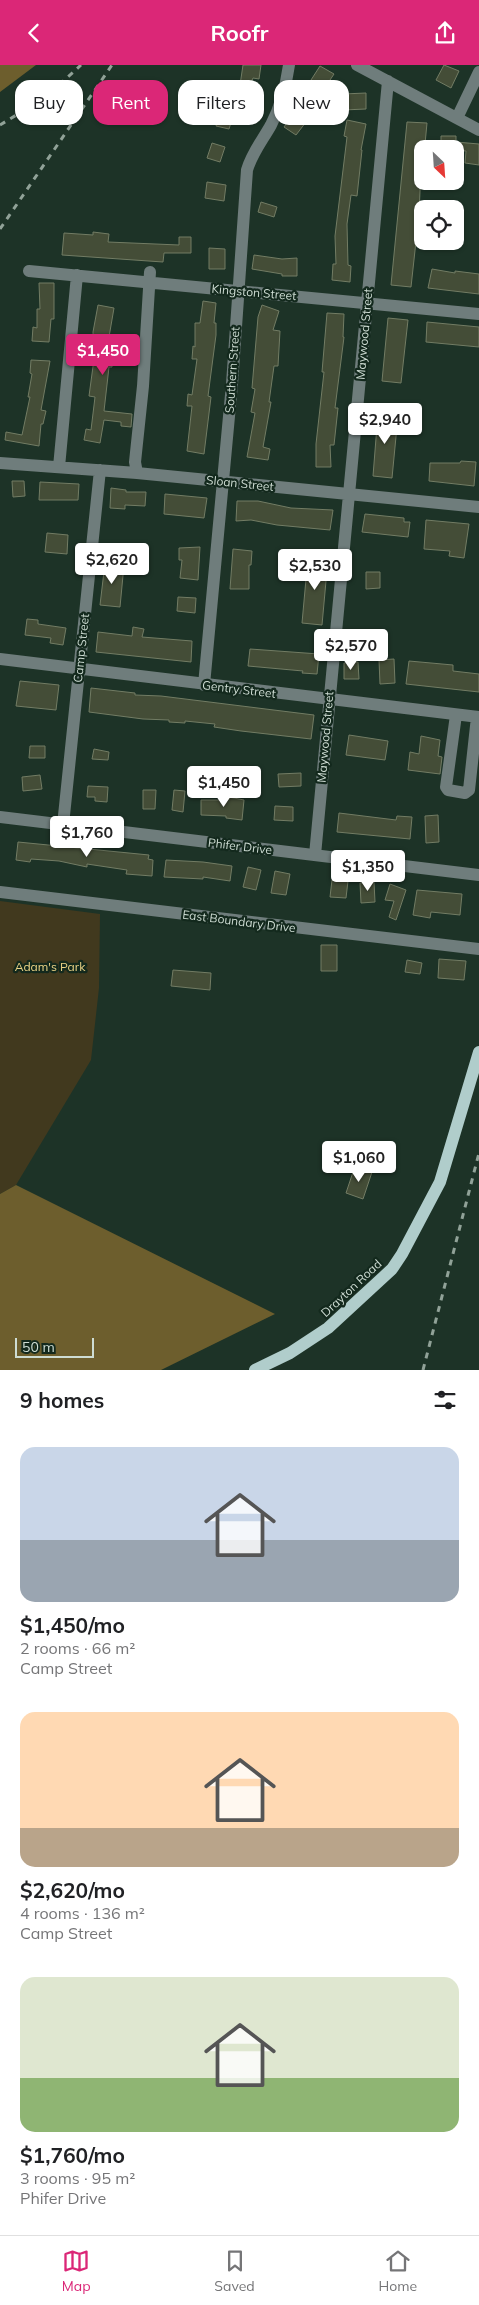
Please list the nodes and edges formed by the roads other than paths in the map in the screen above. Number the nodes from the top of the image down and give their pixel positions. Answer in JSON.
{"nodes":[{"id":1,"x":289,"y":65,"type":"edge"},
{"id":2,"x":365,"y":67,"type":"edge"},
{"id":3,"x":479,"y":72,"type":"edge"},
{"id":4,"x":388,"y":81,"type":"junction"},
{"id":5,"x":457,"y":118,"type":"junction"},
{"id":6,"x":479,"y":129,"type":"edge"},
{"id":7,"x":29,"y":271,"type":"dead end"},
{"id":8,"x":77,"y":275,"type":"junction"},
{"id":9,"x":150,"y":277,"type":"junction"},
{"id":10,"x":238,"y":290,"type":"junction"},
{"id":11,"x":367,"y":302,"type":"junction"},
{"id":12,"x":479,"y":314,"type":"edge"},
{"id":13,"x":0,"y":463,"type":"edge"},
{"id":14,"x":59,"y":467,"type":"junction"},
{"id":15,"x":100,"y":471,"type":"junction"},
{"id":16,"x":137,"y":473,"type":"junction"},
{"id":17,"x":223,"y":481,"type":"junction"},
{"id":18,"x":349,"y":494,"type":"junction"},
{"id":19,"x":479,"y":507,"type":"edge"},
{"id":20,"x":0,"y":659,"type":"edge"},
{"id":21,"x":79,"y":669,"type":"junction"},
{"id":22,"x":204,"y":685,"type":"junction"},
{"id":23,"x":328,"y":700,"type":"junction"},
{"id":24,"x":456,"y":715,"type":"junction"},
{"id":25,"x":478,"y":717,"type":"edge"},
{"id":26,"x":0,"y":817,"type":"edge"},
{"id":27,"x":63,"y":825,"type":"junction"},
{"id":28,"x":315,"y":855,"type":"junction"},
{"id":29,"x":479,"y":875,"type":"edge"},
{"id":30,"x":0,"y":892,"type":"edge"},
{"id":31,"x":479,"y":949,"type":"edge"},
{"id":32,"x":479,"y":1052,"type":"edge"},
{"id":33,"x":255,"y":1370,"type":"edge"}],
"edges":[{"from":1,"to":10,"type":"street","name":"Southern Street"},
{"from":2,"to":4,"type":"street"},
{"from":3,"to":5,"type":"street"},
{"from":4,"to":5,"type":"street"},
{"from":4,"to":11,"type":"street","name":"Maywood Street"},
{"from":5,"to":6,"type":"street"},
{"from":7,"to":8,"type":"street","name":"Kingston Street"},
{"from":8,"to":9,"type":"street","name":"Kingston Street"},
{"from":8,"to":14,"type":"street"},
{"from":9,"to":10,"type":"street","name":"Kingston Street"},
{"from":9,"to":16,"type":"street"},
{"from":10,"to":11,"type":"street","name":"Kingston Street"},
{"from":10,"to":17,"type":"street","name":"Southern Street"},
{"from":11,"to":12,"type":"street","name":"Kingston Street"},
{"from":11,"to":18,"type":"street","name":"Maywood Street"},
{"from":13,"to":14,"type":"street","name":"Sloan Street"},
{"from":14,"to":15,"type":"street","name":"Sloan Street"},
{"from":15,"to":16,"type":"street","name":"Sloan Street"},
{"from":15,"to":21,"type":"street","name":"Camp Street"},
{"from":16,"to":17,"type":"street","name":"Sloan Street"},
{"from":17,"to":18,"type":"street","name":"Sloan Street"},
{"from":17,"to":22,"type":"street","name":"Southern Street"},
{"from":18,"to":19,"type":"street","name":"Sloan Street"},
{"from":18,"to":23,"type":"street","name":"Maywood Street"},
{"from":20,"to":21,"type":"street","name":"Gentry Street"},
{"from":21,"to":22,"type":"street","name":"Gentry Street"},
{"from":21,"to":27,"type":"street","name":"Camp Street"},
{"from":22,"to":23,"type":"street","name":"Gentry Street"},
{"from":23,"to":24,"type":"street","name":"Gentry Street"},
{"from":23,"to":28,"type":"street","name":"Maywood Street"},
{"from":24,"to":25,"type":"street","name":"Gentry Street"},
{"from":24,"to":25,"type":"street"},
{"from":26,"to":27,"type":"street","name":"Phifer Drive"},
{"from":27,"to":28,"type":"street","name":"Phifer Drive"},
{"from":28,"to":29,"type":"street","name":"Phifer Drive"},
{"from":30,"to":31,"type":"street","name":"East Boundary Drive"},
{"from":32,"to":33,"type":"main road","name":"Drayton Road"}]}
